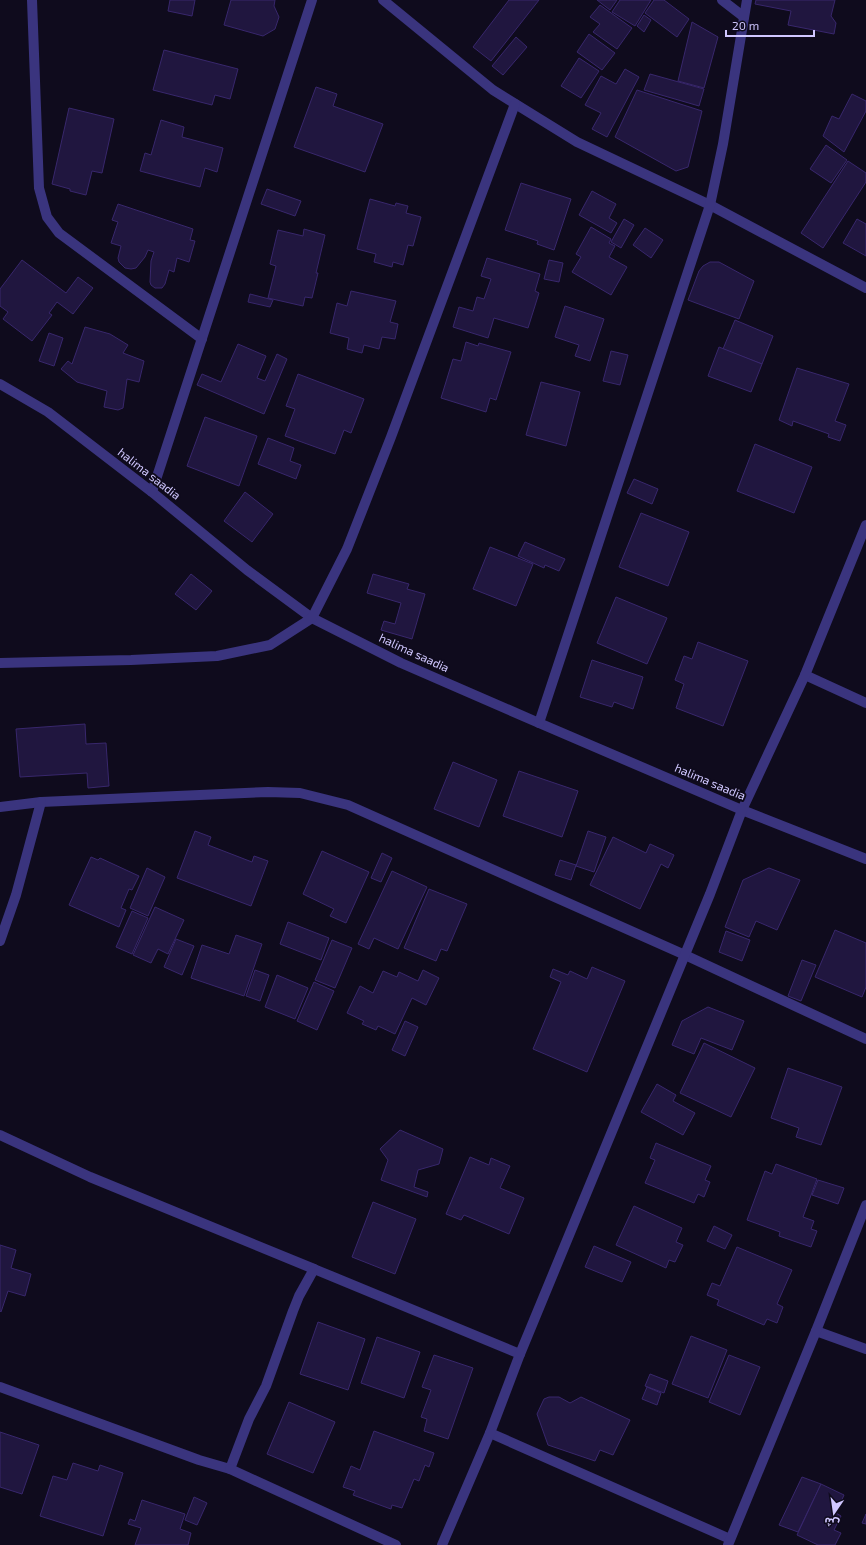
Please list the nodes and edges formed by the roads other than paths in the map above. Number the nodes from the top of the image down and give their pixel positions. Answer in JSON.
{"nodes":[{"id":1,"x":32,"y":0,"type":"edge"},
{"id":2,"x":312,"y":0,"type":"edge"},
{"id":3,"x":383,"y":0,"type":"edge"},
{"id":4,"x":722,"y":0,"type":"edge"},
{"id":5,"x":747,"y":0,"type":"edge"},
{"id":6,"x":744,"y":17,"type":"junction"},
{"id":7,"x":515,"y":104,"type":"junction"},
{"id":8,"x":710,"y":205,"type":"junction"},
{"id":9,"x":866,"y":288,"type":"edge"},
{"id":10,"x":202,"y":339,"type":"junction"},
{"id":11,"x":0,"y":384,"type":"edge"},
{"id":12,"x":152,"y":492,"type":"junction"},
{"id":13,"x":866,"y":525,"type":"edge"},
{"id":14,"x":312,"y":618,"type":"junction"},
{"id":15,"x":0,"y":663,"type":"edge"},
{"id":16,"x":805,"y":675,"type":"junction"},
{"id":17,"x":866,"y":703,"type":"edge"},
{"id":18,"x":539,"y":723,"type":"junction"},
{"id":19,"x":41,"y":802,"type":"junction"},
{"id":20,"x":0,"y":807,"type":"edge"},
{"id":21,"x":742,"y":810,"type":"junction"},
{"id":22,"x":866,"y":860,"type":"edge"},
{"id":23,"x":0,"y":941,"type":"edge"},
{"id":24,"x":685,"y":955,"type":"junction"},
{"id":25,"x":866,"y":1039,"type":"edge"},
{"id":26,"x":0,"y":1135,"type":"edge"},
{"id":27,"x":866,"y":1205,"type":"edge"},
{"id":28,"x":314,"y":1269,"type":"junction"},
{"id":29,"x":816,"y":1331,"type":"junction"},
{"id":30,"x":866,"y":1349,"type":"edge"},
{"id":31,"x":520,"y":1354,"type":"junction"},
{"id":32,"x":0,"y":1388,"type":"edge"},
{"id":33,"x":490,"y":1433,"type":"junction"},
{"id":34,"x":230,"y":1469,"type":"junction"},
{"id":35,"x":729,"y":1542,"type":"edge"},
{"id":36,"x":396,"y":1545,"type":"edge"},
{"id":37,"x":442,"y":1545,"type":"edge"}],
"edges":[{"from":1,"to":10,"type":"street"},
{"from":2,"to":10,"type":"street"},
{"from":3,"to":7,"type":"street"},
{"from":4,"to":6,"type":"street"},
{"from":5,"to":6,"type":"street"},
{"from":6,"to":8,"type":"street"},
{"from":7,"to":8,"type":"street"},
{"from":7,"to":14,"type":"street"},
{"from":8,"to":9,"type":"street"},
{"from":8,"to":18,"type":"street"},
{"from":10,"to":12,"type":"street"},
{"from":11,"to":12,"type":"street","name":"halima saadia"},
{"from":12,"to":14,"type":"street","name":"halima saadia"},
{"from":13,"to":16,"type":"street"},
{"from":14,"to":15,"type":"street"},
{"from":14,"to":18,"type":"street","name":"halima saadia"},
{"from":16,"to":17,"type":"street"},
{"from":16,"to":21,"type":"street"},
{"from":18,"to":21,"type":"street","name":"halima saadia"},
{"from":19,"to":20,"type":"street"},
{"from":19,"to":23,"type":"street"},
{"from":19,"to":24,"type":"street"},
{"from":21,"to":22,"type":"street","name":"halima saadia"},
{"from":21,"to":24,"type":"street"},
{"from":24,"to":25,"type":"street"},
{"from":24,"to":31,"type":"street"},
{"from":26,"to":28,"type":"street"},
{"from":27,"to":29,"type":"street"},
{"from":28,"to":31,"type":"street"},
{"from":28,"to":34,"type":"street"},
{"from":29,"to":30,"type":"street"},
{"from":29,"to":35,"type":"street"},
{"from":31,"to":33,"type":"street"},
{"from":32,"to":34,"type":"street"},
{"from":33,"to":35,"type":"street"},
{"from":33,"to":37,"type":"street"},
{"from":34,"to":36,"type":"street"}]}
